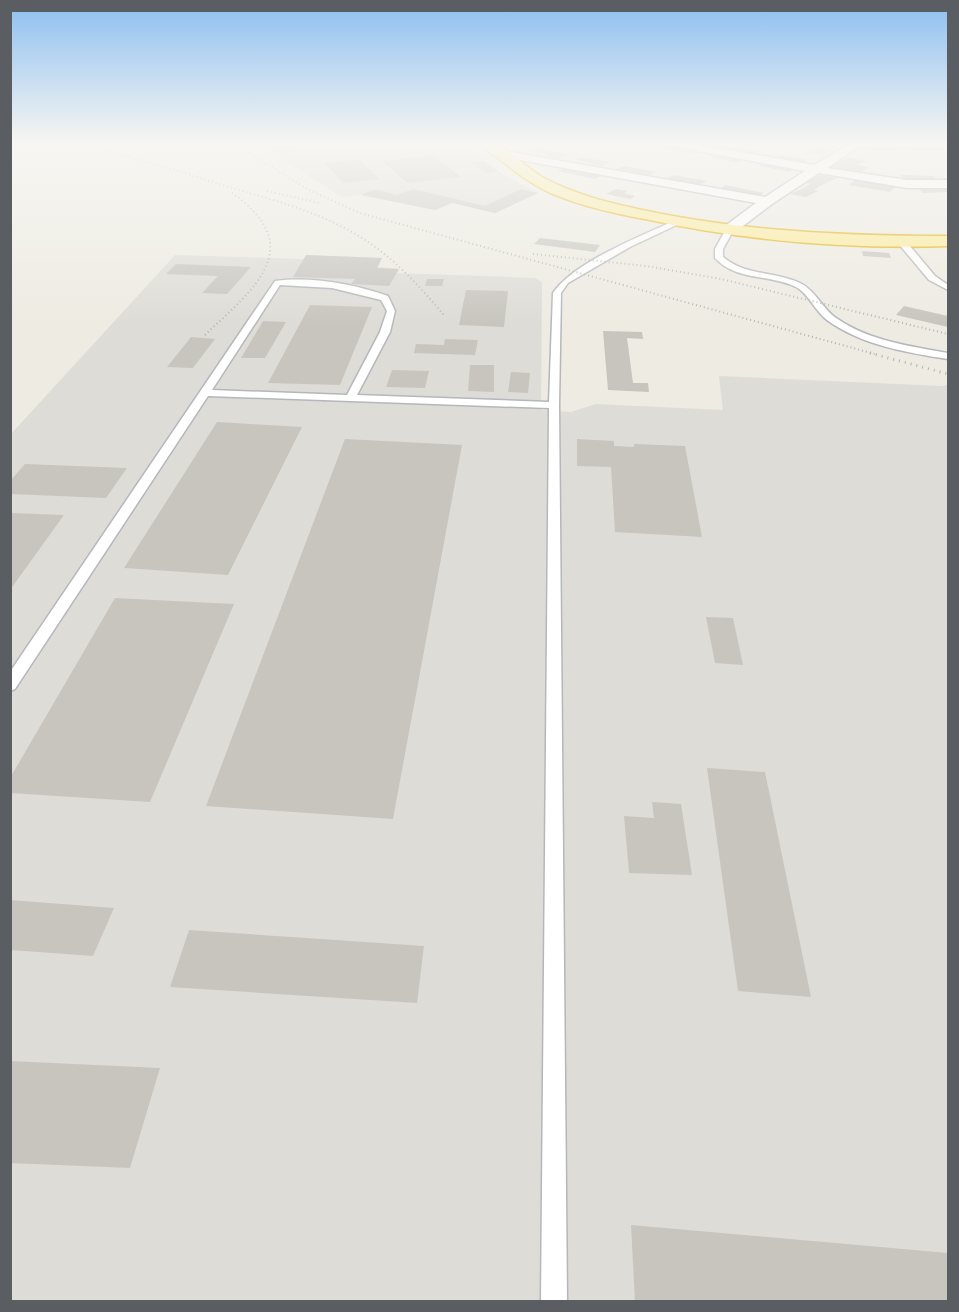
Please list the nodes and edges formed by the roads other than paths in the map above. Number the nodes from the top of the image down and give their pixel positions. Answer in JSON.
{"nodes":[{"id":1,"x":599,"y":203,"type":"edge"},
{"id":2,"x":764,"y":203,"type":"edge"},
{"id":3,"x":679,"y":222,"type":"junction"},
{"id":4,"x":729,"y":229,"type":"junction"},
{"id":5,"x":901,"y":240,"type":"junction"},
{"id":6,"x":948,"y":241,"type":"edge"},
{"id":7,"x":948,"y":288,"type":"edge"},
{"id":8,"x":948,"y":356,"type":"edge"},
{"id":9,"x":205,"y":393,"type":"junction"},
{"id":10,"x":350,"y":398,"type":"junction"},
{"id":11,"x":554,"y":405,"type":"junction"},
{"id":12,"x":10,"y":686,"type":"edge"},
{"id":13,"x":554,"y":1302,"type":"edge"}],
"edges":[{"from":1,"to":3,"type":"highway"},
{"from":2,"to":4,"type":"street"},
{"from":3,"to":4,"type":"highway"},
{"from":3,"to":11,"type":"lane"},
{"from":4,"to":5,"type":"highway"},
{"from":4,"to":8,"type":"lane"},
{"from":5,"to":6,"type":"highway"},
{"from":5,"to":7,"type":"lane"},
{"from":9,"to":10,"type":"lane"},
{"from":9,"to":10,"type":"lane"},
{"from":9,"to":12,"type":"lane"},
{"from":10,"to":11,"type":"lane"},
{"from":11,"to":13,"type":"lane"}]}
